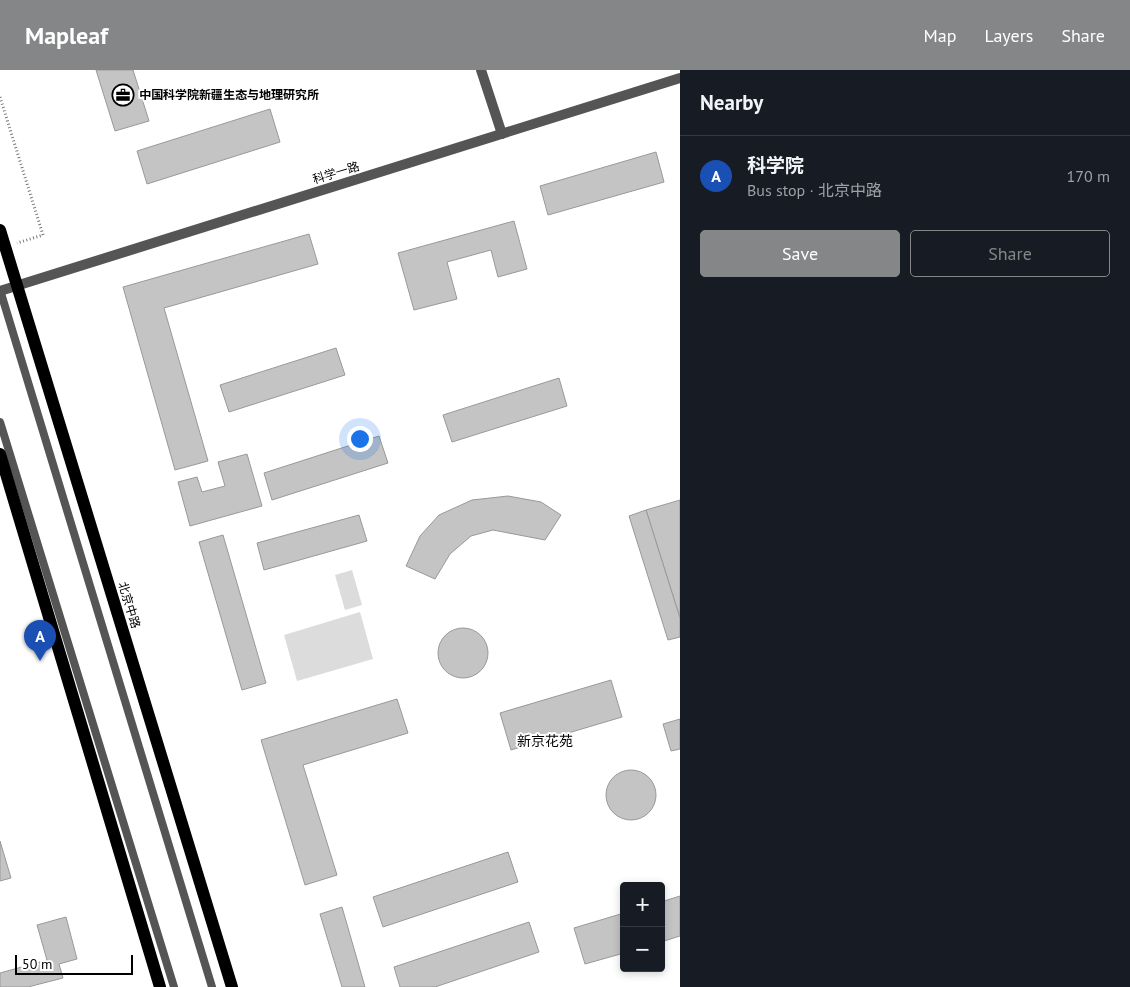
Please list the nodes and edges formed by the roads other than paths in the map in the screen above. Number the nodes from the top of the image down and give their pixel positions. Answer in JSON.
{"nodes":[{"id":1,"x":481,"y":70,"type":"edge"},
{"id":2,"x":680,"y":78,"type":"edge"},
{"id":3,"x":502,"y":134,"type":"junction"},
{"id":4,"x":0,"y":230,"type":"edge"},
{"id":5,"x":17,"y":286,"type":"junction"},
{"id":6,"x":0,"y":291,"type":"edge"},
{"id":7,"x":0,"y":422,"type":"edge"},
{"id":8,"x":0,"y":454,"type":"edge"},
{"id":9,"x":160,"y":987,"type":"edge"},
{"id":10,"x":174,"y":987,"type":"edge"},
{"id":11,"x":212,"y":987,"type":"edge"},
{"id":12,"x":232,"y":987,"type":"edge"}],
"edges":[{"from":1,"to":3,"type":"street"},
{"from":2,"to":3,"type":"street","name":"科学一路"},
{"from":3,"to":5,"type":"street","name":"科学一路"},
{"from":4,"to":5,"type":"main road","name":"北京中路"},
{"from":5,"to":6,"type":"street","name":"科学一路"},
{"from":5,"to":12,"type":"main road","name":"北京中路"},
{"from":6,"to":11,"type":"lane"},
{"from":7,"to":10,"type":"lane"},
{"from":8,"to":9,"type":"main road"}]}
